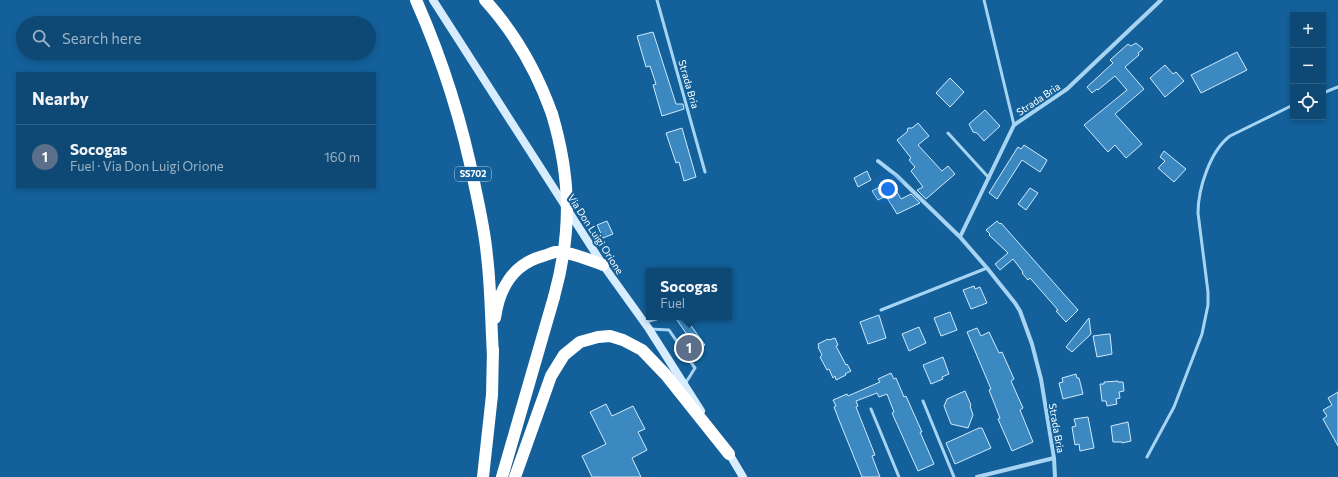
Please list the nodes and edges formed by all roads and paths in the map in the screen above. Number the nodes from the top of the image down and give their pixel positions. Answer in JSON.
{"nodes":[{"id":1,"x":416,"y":0,"type":"edge"},
{"id":2,"x":434,"y":0,"type":"edge"},
{"id":3,"x":485,"y":0,"type":"edge"},
{"id":4,"x":657,"y":0,"type":"edge"},
{"id":5,"x":984,"y":0,"type":"edge"},
{"id":6,"x":1161,"y":0,"type":"edge"},
{"id":7,"x":1338,"y":86,"type":"edge"},
{"id":8,"x":1326,"y":92,"type":"edge"},
{"id":9,"x":1290,"y":107,"type":"edge"},
{"id":10,"x":1014,"y":125,"type":"junction"},
{"id":11,"x":948,"y":134,"type":"dead end"},
{"id":12,"x":878,"y":161,"type":"dead end"},
{"id":13,"x":705,"y":172,"type":"dead end"},
{"id":14,"x":988,"y":178,"type":"junction"},
{"id":15,"x":960,"y":238,"type":"junction"},
{"id":16,"x":603,"y":265,"type":"junction"},
{"id":17,"x":987,"y":268,"type":"junction"},
{"id":18,"x":881,"y":310,"type":"dead end"},
{"id":19,"x":657,"y":320,"type":"edge"},
{"id":20,"x":646,"y":326,"type":"junction"},
{"id":21,"x":680,"y":346,"type":"dead end"},
{"id":22,"x":493,"y":356,"type":"junction"},
{"id":23,"x":688,"y":357,"type":"dead end"},
{"id":24,"x":684,"y":386,"type":"junction"},
{"id":25,"x":923,"y":401,"type":"dead end"},
{"id":26,"x":871,"y":409,"type":"dead end"},
{"id":27,"x":730,"y":454,"type":"junction"},
{"id":28,"x":1147,"y":457,"type":"dead end"},
{"id":29,"x":1054,"y":458,"type":"junction"},
{"id":30,"x":483,"y":477,"type":"edge"},
{"id":31,"x":502,"y":477,"type":"edge"},
{"id":32,"x":515,"y":477,"type":"edge"},
{"id":33,"x":743,"y":477,"type":"edge"},
{"id":34,"x":899,"y":477,"type":"edge"},
{"id":35,"x":954,"y":477,"type":"edge"},
{"id":36,"x":977,"y":477,"type":"edge"},
{"id":37,"x":1055,"y":477,"type":"edge"}],
"edges":[{"from":1,"to":22,"type":"highway","number":"SS702"},
{"from":2,"to":16,"type":"main road","name":"Via Don Luigi Orione"},
{"from":3,"to":31,"type":"highway","bridge":true},
{"from":4,"to":13,"type":"lane","name":"Strada Bria"},
{"from":5,"to":10,"type":"lane"},
{"from":6,"to":10,"type":"street","name":"Strada Bria"},
{"from":7,"to":8,"type":"lane"},
{"from":9,"to":28,"type":"lane"},
{"from":10,"to":14,"type":"street","name":"Strada Bria"},
{"from":11,"to":14,"type":"lane"},
{"from":12,"to":15,"type":"street","name":"Strada Bria"},
{"from":14,"to":15,"type":"street","name":"Strada Bria"},
{"from":15,"to":17,"type":"street","name":"Strada Bria"},
{"from":16,"to":20,"type":"main road","name":"Via Don Luigi Orione"},
{"from":16,"to":22,"type":"highway","number":"SS702"},
{"from":17,"to":18,"type":"lane"},
{"from":17,"to":29,"type":"street","name":"Strada Bria"},
{"from":19,"to":20,"type":"lane"},
{"from":20,"to":21,"type":"lane"},
{"from":20,"to":24,"type":"main road","name":"Via Don Luigi Orione"},
{"from":22,"to":30,"type":"highway","number":"SS702"},
{"from":23,"to":24,"type":"lane"},
{"from":24,"to":27,"type":"main road","name":"Via Don Luigi Orione"},
{"from":25,"to":35,"type":"lane"},
{"from":26,"to":34,"type":"lane"},
{"from":27,"to":32,"type":"highway"},
{"from":27,"to":33,"type":"main road","name":"Via Don Luigi Orione"},
{"from":29,"to":36,"type":"street"},
{"from":29,"to":37,"type":"street","name":"Strada Bria"}]}
